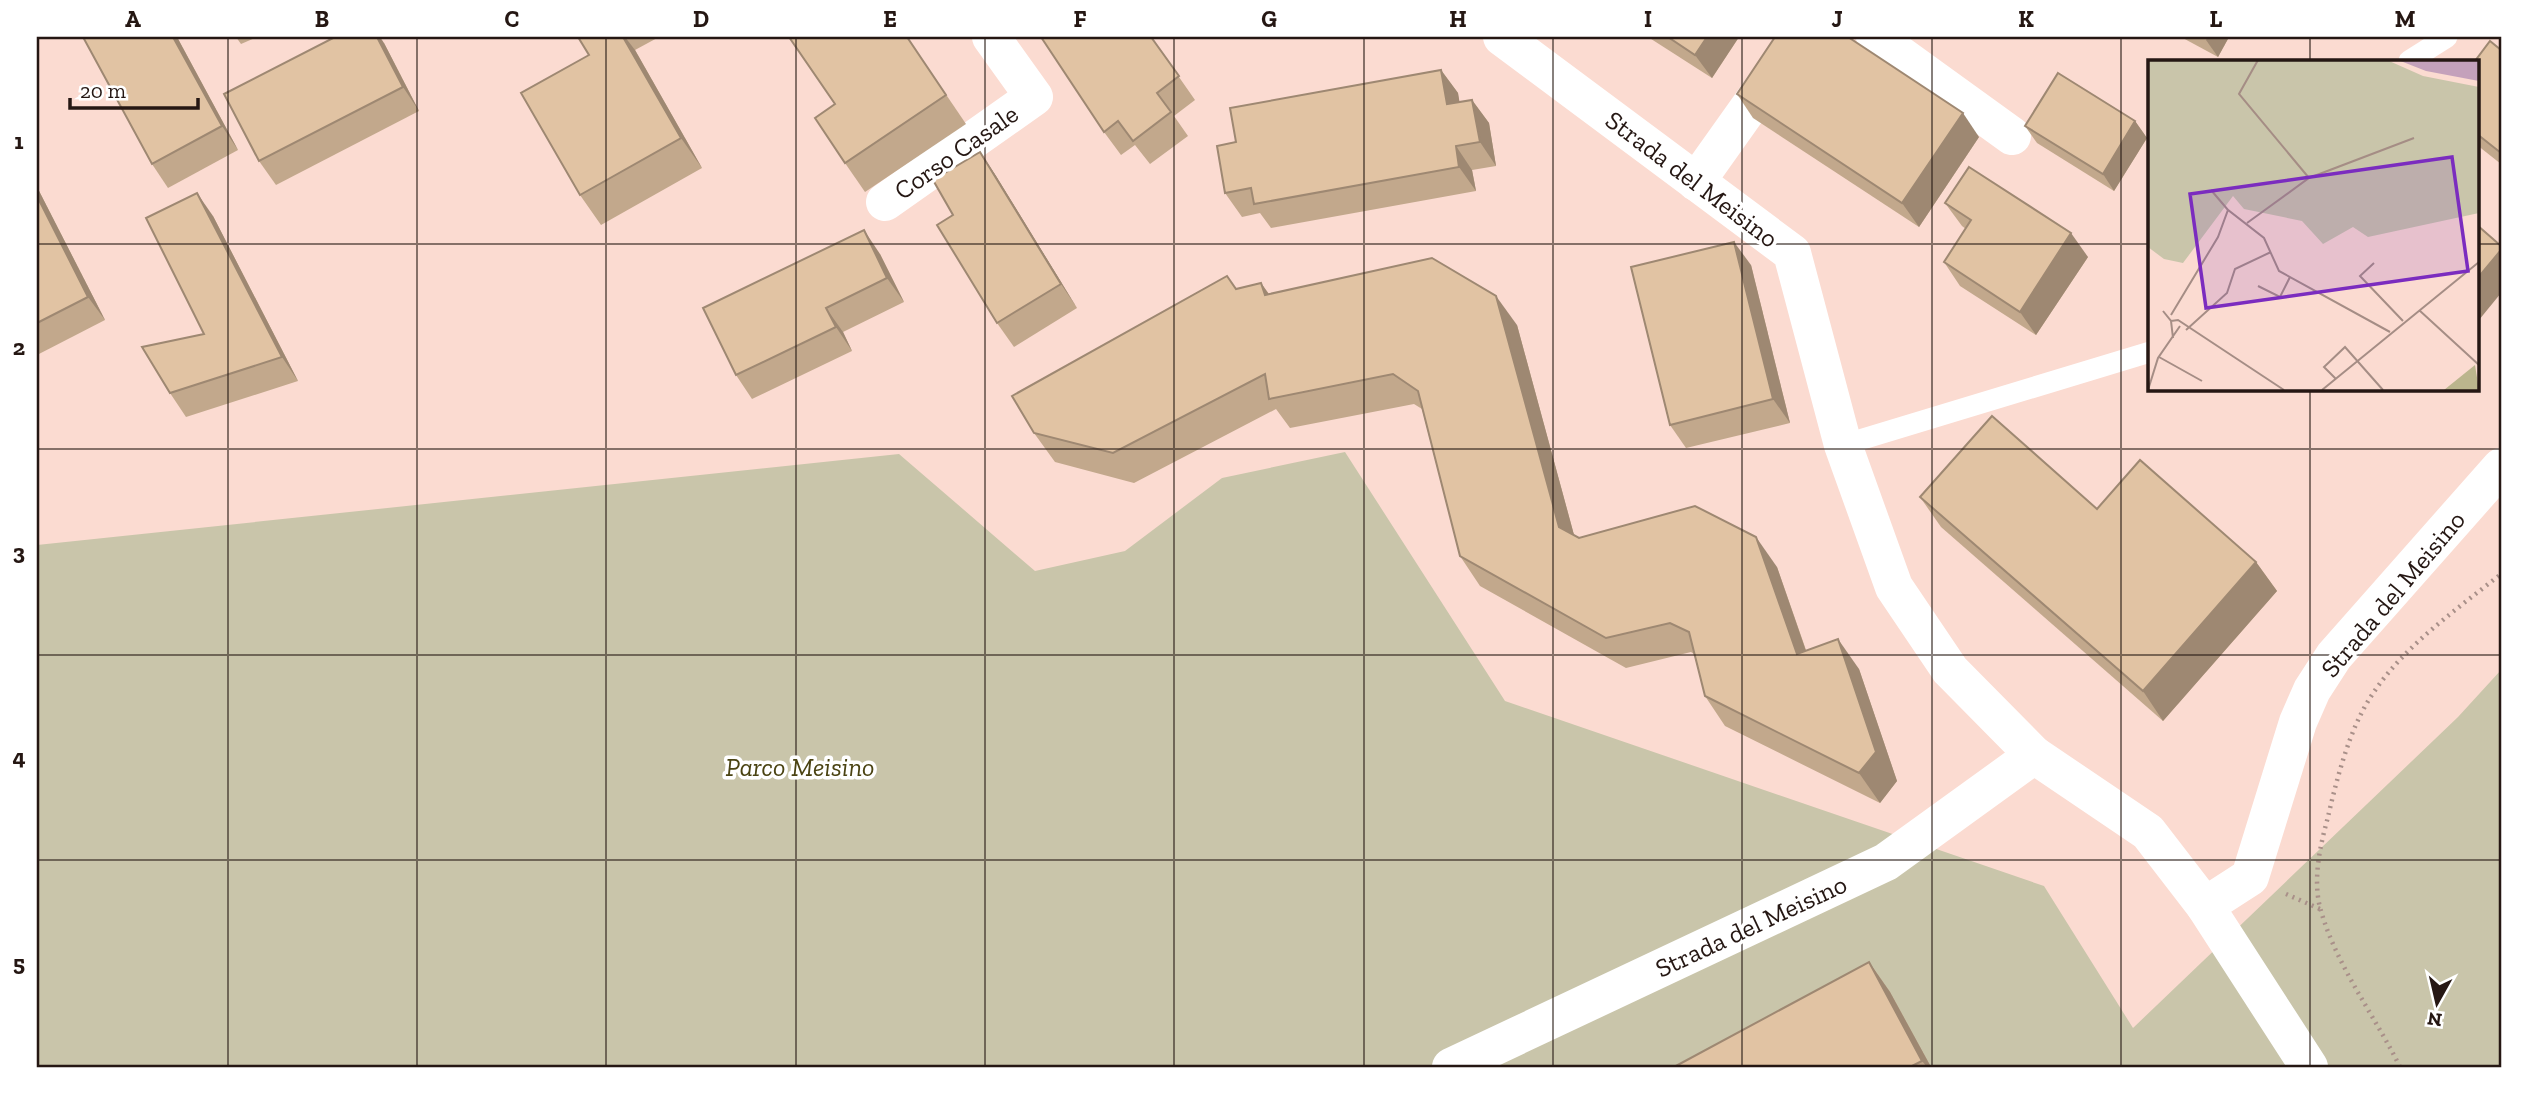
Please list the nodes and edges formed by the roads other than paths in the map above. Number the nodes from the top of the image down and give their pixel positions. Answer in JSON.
{"nodes":[{"id":1,"x":991,"y":37,"type":"edge"},
{"id":2,"x":1502,"y":37,"type":"edge"},
{"id":3,"x":1799,"y":37,"type":"edge"},
{"id":4,"x":1875,"y":37,"type":"edge"},
{"id":5,"x":2447,"y":37,"type":"edge"},
{"id":6,"x":2411,"y":60,"type":"edge"},
{"id":7,"x":2012,"y":136,"type":"dead end"},
{"id":8,"x":1696,"y":182,"type":"junction"},
{"id":9,"x":885,"y":202,"type":"dead end"},
{"id":10,"x":2148,"y":353,"type":"edge"},
{"id":11,"x":1843,"y":445,"type":"junction"},
{"id":12,"x":2501,"y":467,"type":"edge"},
{"id":13,"x":2034,"y":755,"type":"junction"},
{"id":14,"x":2205,"y":906,"type":"junction"},
{"id":15,"x":1451,"y":1067,"type":"edge"},
{"id":16,"x":2309,"y":1067,"type":"edge"}],
"edges":[{"from":1,"to":9,"type":"street","name":"Corso Casale"},
{"from":2,"to":8,"type":"street","name":"Strada del Meisino"},
{"from":3,"to":8,"type":"street"},
{"from":4,"to":7,"type":"street"},
{"from":5,"to":6,"type":"lane"},
{"from":8,"to":11,"type":"street","name":"Strada del Meisino"},
{"from":10,"to":11,"type":"lane"},
{"from":11,"to":13,"type":"street","name":"Strada del Meisino"},
{"from":12,"to":14,"type":"street","name":"Strada del Meisino"},
{"from":13,"to":14,"type":"street","name":"Strada del Meisino"},
{"from":13,"to":15,"type":"street","name":"Strada del Meisino"},
{"from":14,"to":16,"type":"street","name":"Strada del Meisino"}]}
